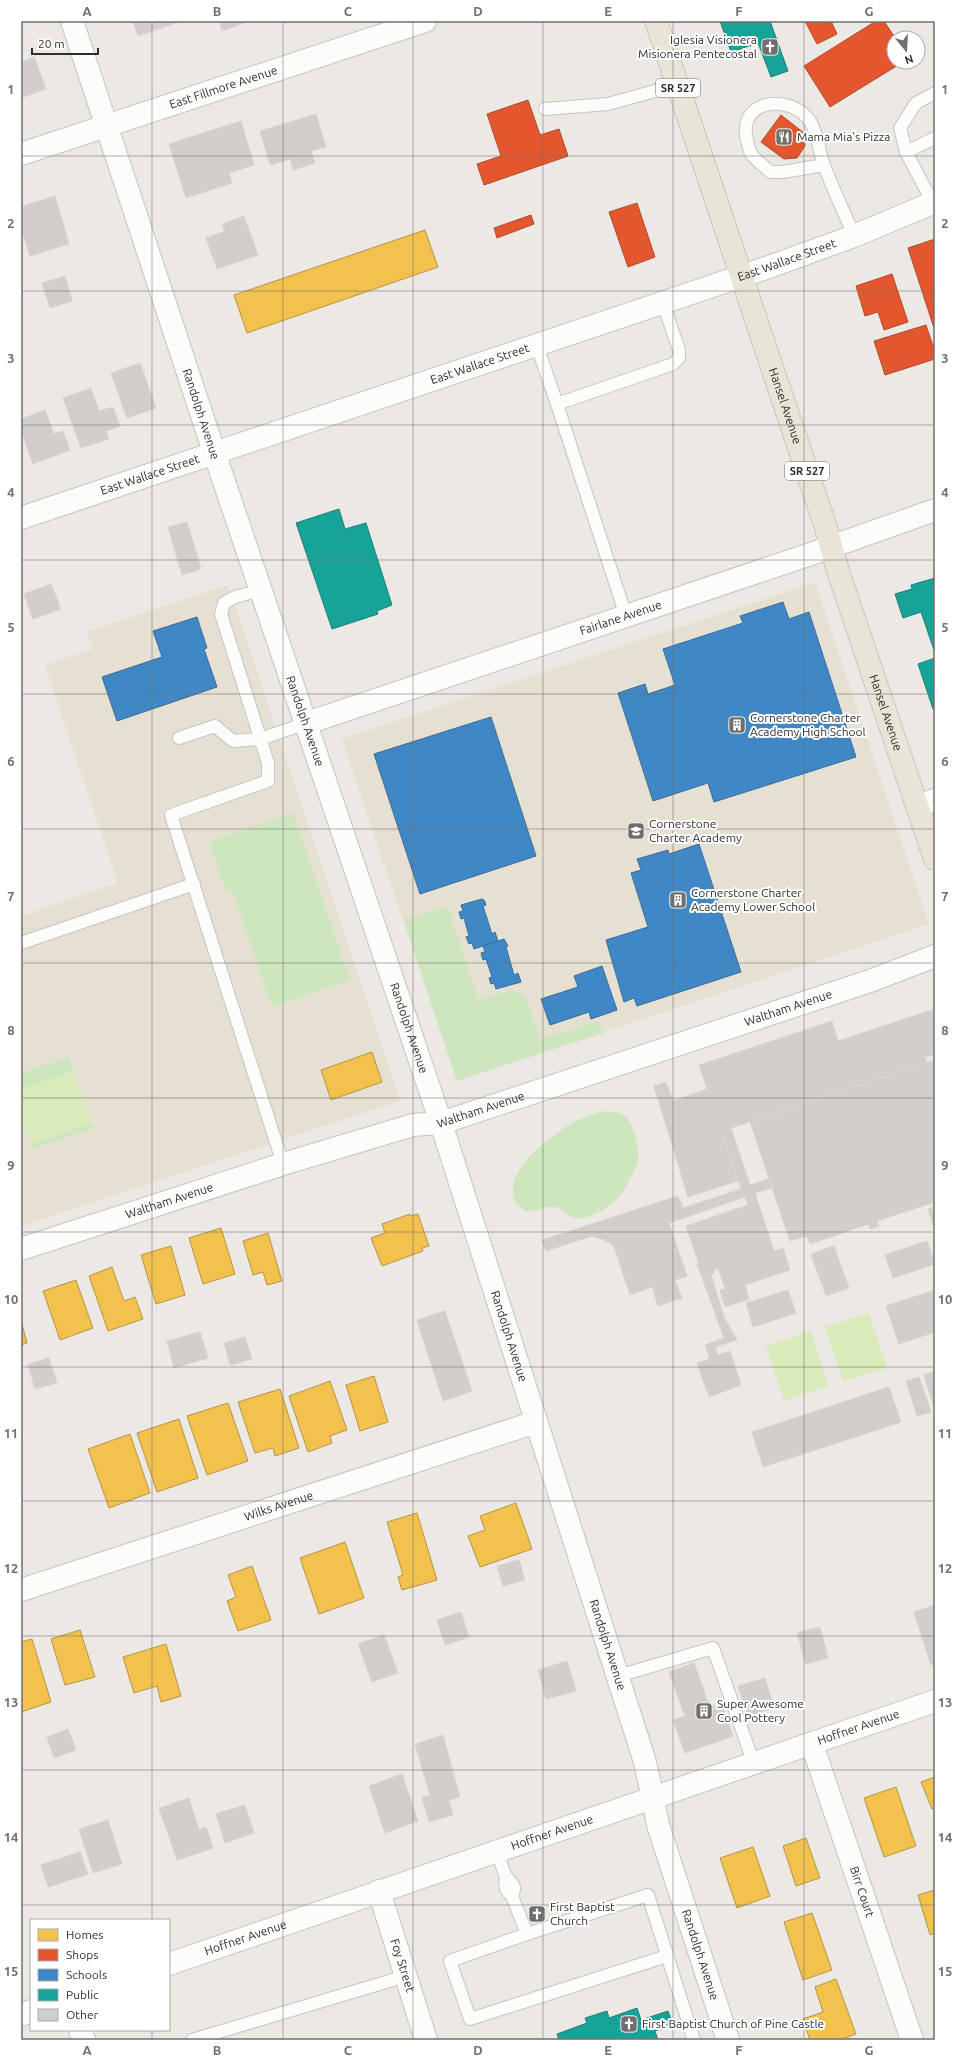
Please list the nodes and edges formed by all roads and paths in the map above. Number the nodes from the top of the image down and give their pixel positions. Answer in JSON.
{"nodes":[{"id":1,"x":72,"y":21,"type":"edge"},
{"id":2,"x":425,"y":21,"type":"edge"},
{"id":3,"x":656,"y":21,"type":"edge"},
{"id":4,"x":678,"y":85,"type":"junction"},
{"id":5,"x":935,"y":92,"type":"edge"},
{"id":6,"x":545,"y":110,"type":"dead end"},
{"id":7,"x":107,"y":125,"type":"junction"},
{"id":8,"x":935,"y":138,"type":"edge"},
{"id":9,"x":906,"y":152,"type":"junction"},
{"id":10,"x":21,"y":154,"type":"edge"},
{"id":11,"x":824,"y":165,"type":"junction"},
{"id":12,"x":935,"y":204,"type":"edge"},
{"id":13,"x":854,"y":236,"type":"junction"},
{"id":14,"x":742,"y":276,"type":"junction"},
{"id":15,"x":663,"y":303,"type":"junction"},
{"id":16,"x":537,"y":346,"type":"junction"},
{"id":17,"x":557,"y":404,"type":"junction"},
{"id":18,"x":215,"y":455,"type":"junction"},
{"id":19,"x":935,"y":510,"type":"edge"},
{"id":20,"x":21,"y":518,"type":"edge"},
{"id":21,"x":832,"y":547,"type":"junction"},
{"id":22,"x":261,"y":590,"type":"junction"},
{"id":23,"x":626,"y":616,"type":"junction"},
{"id":24,"x":307,"y":723,"type":"junction"},
{"id":25,"x":179,"y":738,"type":"dead end"},
{"id":26,"x":260,"y":739,"type":"junction"},
{"id":27,"x":926,"y":803,"type":"edge"},
{"id":28,"x":935,"y":859,"type":"edge"},
{"id":29,"x":194,"y":884,"type":"junction"},
{"id":30,"x":21,"y":943,"type":"edge"},
{"id":31,"x":935,"y":956,"type":"edge"},
{"id":32,"x":441,"y":1122,"type":"junction"},
{"id":33,"x":283,"y":1164,"type":"junction"},
{"id":34,"x":21,"y":1248,"type":"edge"},
{"id":35,"x":536,"y":1422,"type":"junction"},
{"id":36,"x":21,"y":1590,"type":"edge"},
{"id":37,"x":618,"y":1676,"type":"junction"},
{"id":38,"x":935,"y":1701,"type":"edge"},
{"id":39,"x":812,"y":1744,"type":"junction"},
{"id":40,"x":754,"y":1764,"type":"junction"},
{"id":41,"x":653,"y":1799,"type":"junction"},
{"id":42,"x":498,"y":1851,"type":"junction"},
{"id":43,"x":379,"y":1891,"type":"junction"},
{"id":44,"x":527,"y":1934,"type":"junction"},
{"id":45,"x":667,"y":1956,"type":"junction"},
{"id":46,"x":170,"y":1964,"type":"edge"},
{"id":47,"x":406,"y":1976,"type":"junction"},
{"id":48,"x":215,"y":2037,"type":"edge"},
{"id":49,"x":192,"y":2040,"type":"edge"},
{"id":50,"x":426,"y":2040,"type":"edge"},
{"id":51,"x":694,"y":2040,"type":"edge"},
{"id":52,"x":728,"y":2040,"type":"edge"},
{"id":53,"x":912,"y":2040,"type":"edge"}],
"edges":[{"from":1,"to":7,"type":"street","name":"Randolph Avenue"},
{"from":2,"to":7,"type":"street","name":"East Fillmore Avenue"},
{"from":3,"to":4,"type":"main road","name":"Hansel Avenue","number":"SR 527"},
{"from":4,"to":6,"type":"lane"},
{"from":4,"to":14,"type":"main road","name":"Hansel Avenue","number":"SR 527"},
{"from":5,"to":9,"type":"lane"},
{"from":7,"to":10,"type":"street","name":"East Fillmore Avenue"},
{"from":7,"to":18,"type":"street","name":"Randolph Avenue"},
{"from":8,"to":9,"type":"lane"},
{"from":9,"to":12,"type":"lane"},
{"from":11,"to":11,"type":"lane"},
{"from":11,"to":13,"type":"lane"},
{"from":12,"to":13,"type":"street","name":"East Wallace Street"},
{"from":13,"to":14,"type":"street","name":"East Wallace Street"},
{"from":14,"to":15,"type":"street","name":"East Wallace Street"},
{"from":14,"to":21,"type":"main road","name":"Hansel Avenue","number":"SR 527"},
{"from":15,"to":16,"type":"street","name":"East Wallace Street"},
{"from":15,"to":17,"type":"lane"},
{"from":16,"to":17,"type":"lane"},
{"from":16,"to":18,"type":"street","name":"East Wallace Street"},
{"from":17,"to":23,"type":"lane"},
{"from":18,"to":20,"type":"street","name":"East Wallace Street"},
{"from":18,"to":22,"type":"street","name":"Randolph Avenue"},
{"from":19,"to":21,"type":"street","name":"Fairlane Avenue"},
{"from":21,"to":23,"type":"street","name":"Fairlane Avenue"},
{"from":21,"to":27,"type":"main road","name":"Hansel Avenue","number":"SR 527"},
{"from":22,"to":24,"type":"street","name":"Randolph Avenue"},
{"from":22,"to":26,"type":"lane"},
{"from":23,"to":24,"type":"street","name":"Fairlane Avenue"},
{"from":24,"to":26,"type":"lane"},
{"from":24,"to":32,"type":"street","name":"Randolph Avenue"},
{"from":25,"to":26,"type":"lane"},
{"from":26,"to":29,"type":"lane"},
{"from":27,"to":28,"type":"main road","name":"Hansel Avenue","number":"SR 527"},
{"from":29,"to":30,"type":"lane"},
{"from":29,"to":33,"type":"lane"},
{"from":31,"to":32,"type":"street","name":"Waltham Avenue"},
{"from":32,"to":33,"type":"street","name":"Waltham Avenue"},
{"from":32,"to":35,"type":"street","name":"Randolph Avenue"},
{"from":33,"to":34,"type":"street","name":"Waltham Avenue"},
{"from":35,"to":36,"type":"street","name":"Wilks Avenue"},
{"from":35,"to":37,"type":"street","name":"Randolph Avenue"},
{"from":37,"to":40,"type":"lane"},
{"from":37,"to":41,"type":"street","name":"Randolph Avenue"},
{"from":38,"to":39,"type":"street","name":"Hoffner Avenue"},
{"from":39,"to":40,"type":"street","name":"Hoffner Avenue"},
{"from":39,"to":53,"type":"street","name":"Birr Court"},
{"from":40,"to":41,"type":"street","name":"Hoffner Avenue"},
{"from":41,"to":42,"type":"street","name":"Hoffner Avenue"},
{"from":41,"to":52,"type":"street","name":"Randolph Avenue"},
{"from":42,"to":43,"type":"street","name":"Hoffner Avenue"},
{"from":42,"to":44,"type":"lane"},
{"from":43,"to":46,"type":"street","name":"Hoffner Avenue"},
{"from":43,"to":47,"type":"street","name":"Foy Street"},
{"from":44,"to":45,"type":"lane"},
{"from":44,"to":45,"type":"lane"},
{"from":45,"to":51,"type":"lane"},
{"from":47,"to":48,"type":"lane"},
{"from":47,"to":50,"type":"street","name":"Foy Street"},
{"from":48,"to":49,"type":"lane"}]}
